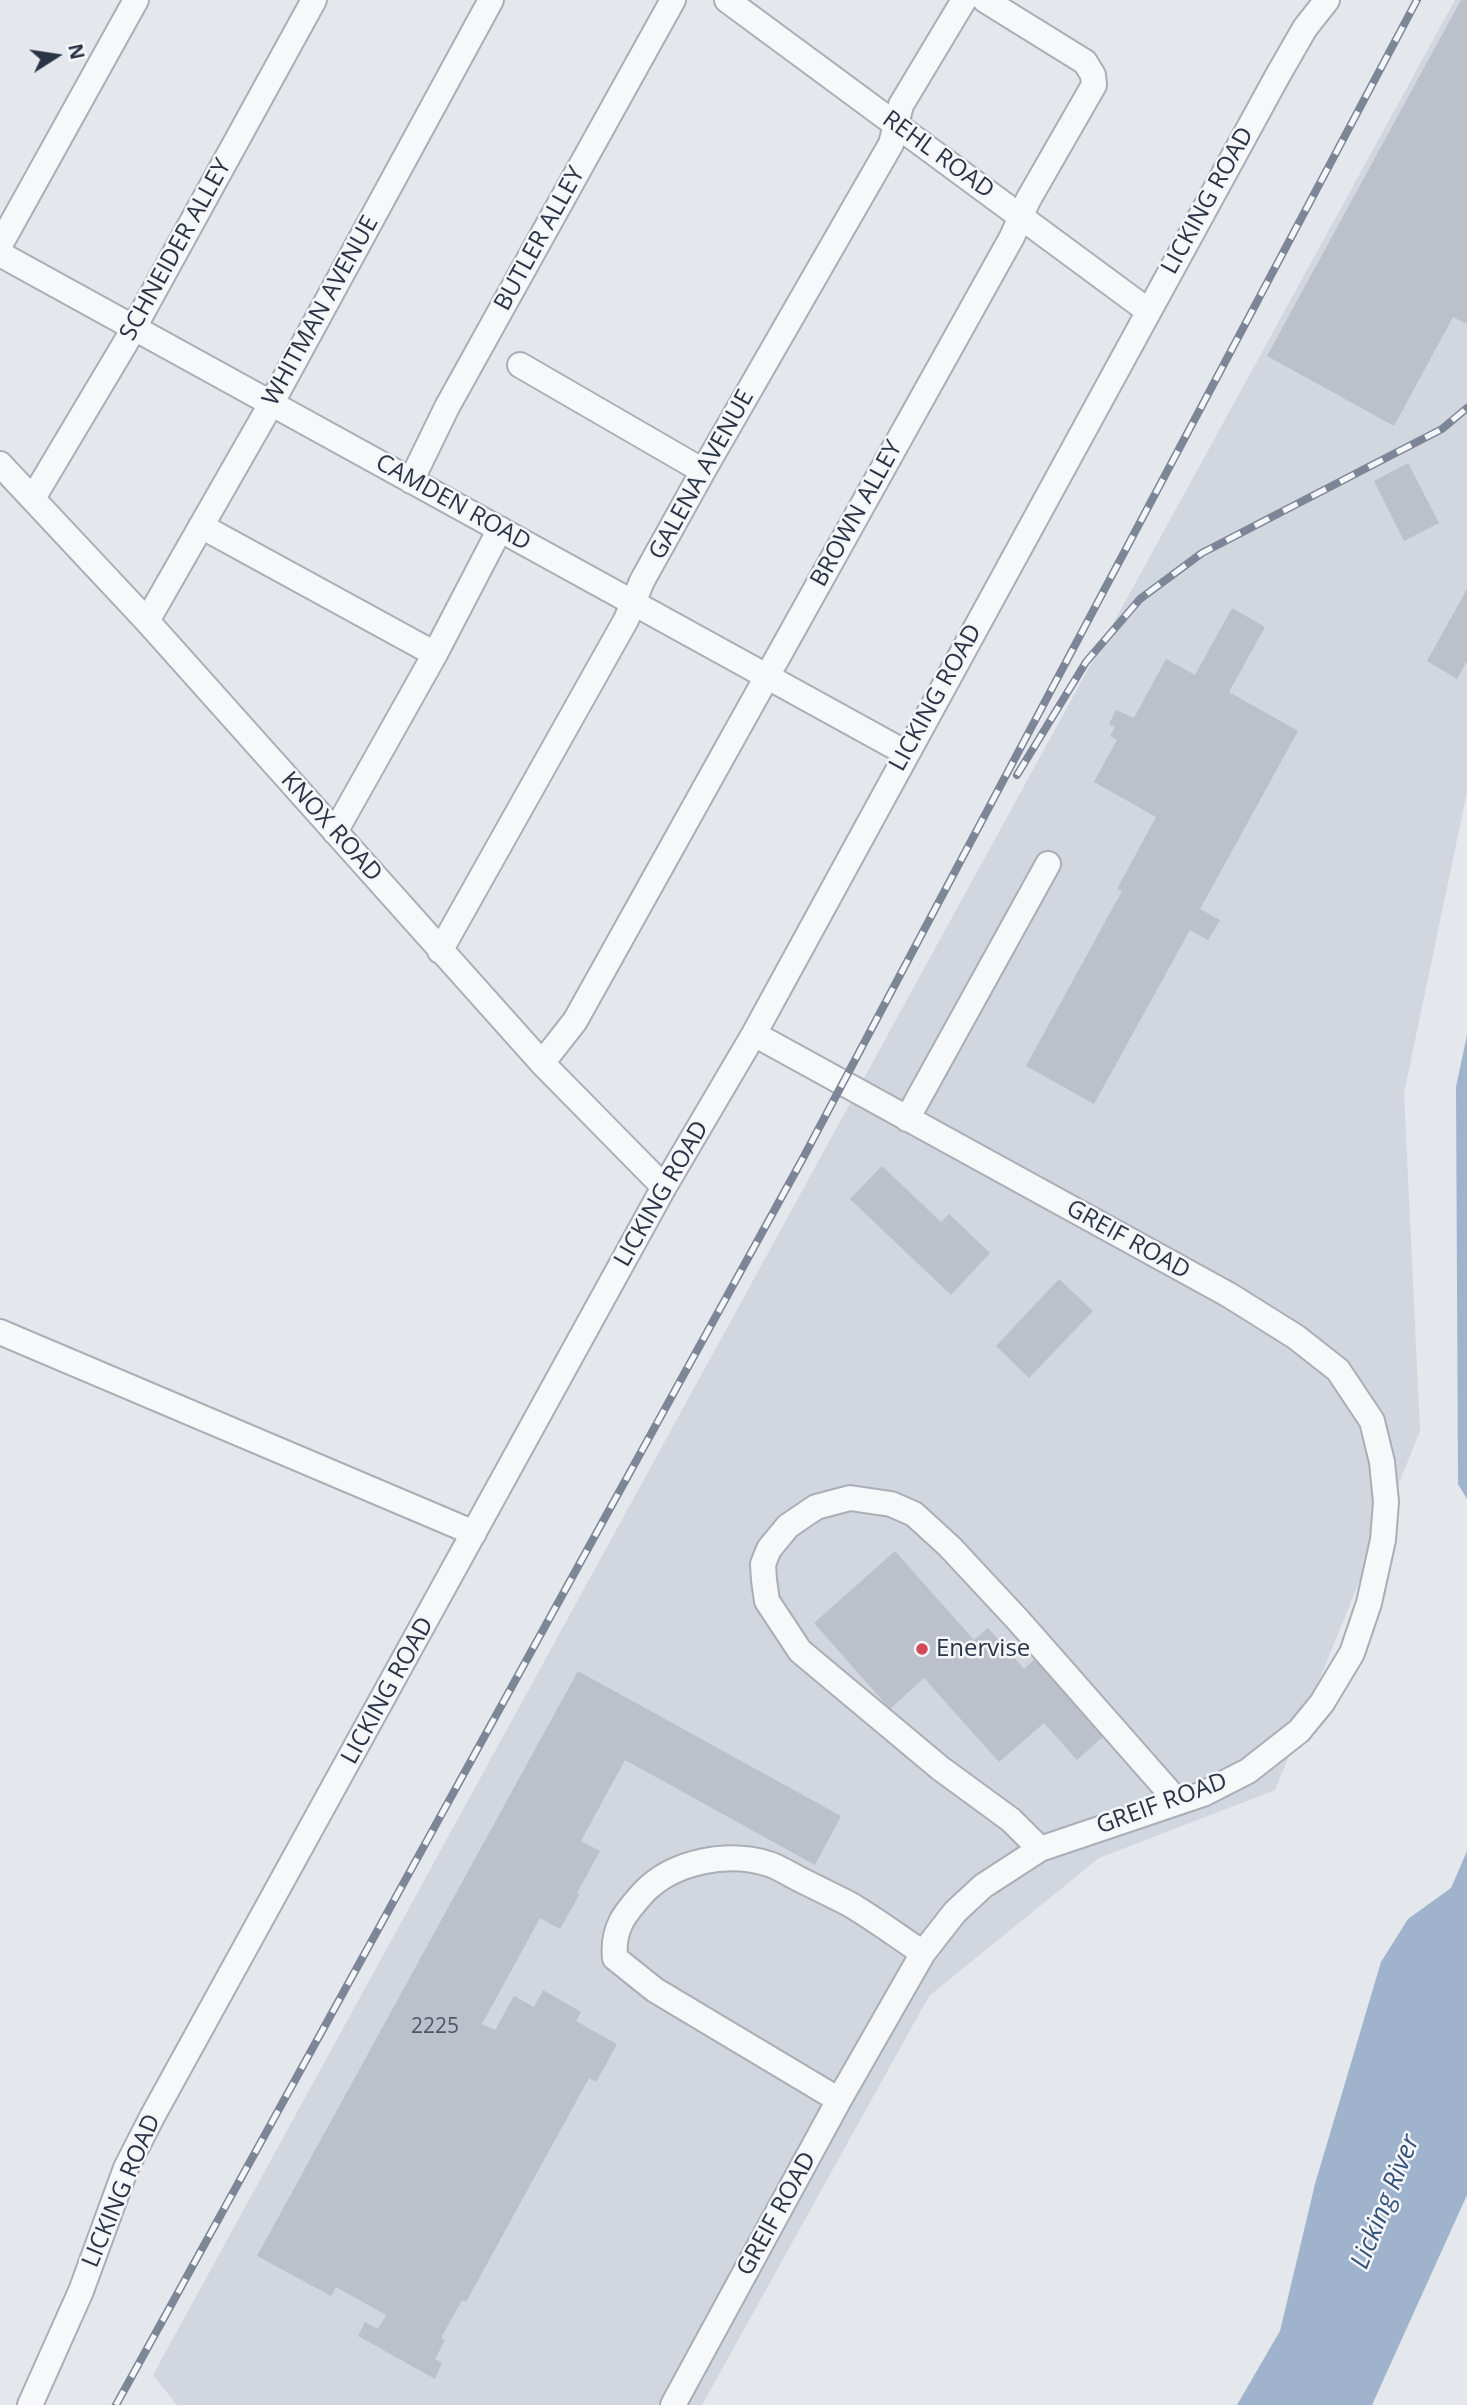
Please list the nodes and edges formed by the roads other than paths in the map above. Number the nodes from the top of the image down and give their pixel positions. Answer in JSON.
{"nodes":[{"id":1,"x":136,"y":0,"type":"edge"},
{"id":2,"x":314,"y":0,"type":"edge"},
{"id":3,"x":491,"y":0,"type":"edge"},
{"id":4,"x":673,"y":0,"type":"edge"},
{"id":5,"x":727,"y":0,"type":"edge"},
{"id":6,"x":964,"y":0,"type":"edge"},
{"id":7,"x":985,"y":0,"type":"edge"},
{"id":8,"x":1327,"y":0,"type":"edge"},
{"id":9,"x":896,"y":124,"type":"junction"},
{"id":10,"x":1021,"y":216,"type":"junction"},
{"id":11,"x":0,"y":245,"type":"edge"},
{"id":12,"x":0,"y":254,"type":"edge"},
{"id":13,"x":1147,"y":310,"type":"junction"},
{"id":14,"x":133,"y":328,"type":"junction"},
{"id":15,"x":520,"y":365,"type":"dead end"},
{"id":16,"x":271,"y":404,"type":"junction"},
{"id":17,"x":0,"y":464,"type":"edge"},
{"id":18,"x":704,"y":471,"type":"junction"},
{"id":19,"x":411,"y":481,"type":"junction"},
{"id":20,"x":33,"y":498,"type":"junction"},
{"id":21,"x":201,"y":526,"type":"junction"},
{"id":22,"x":500,"y":529,"type":"junction"},
{"id":23,"x":633,"y":602,"type":"junction"},
{"id":24,"x":147,"y":621,"type":"junction"},
{"id":25,"x":435,"y":654,"type":"junction"},
{"id":26,"x":766,"y":675,"type":"junction"},
{"id":27,"x":906,"y":753,"type":"junction"},
{"id":28,"x":335,"y":832,"type":"junction"},
{"id":29,"x":1048,"y":864,"type":"dead end"},
{"id":30,"x":440,"y":951,"type":"junction"},
{"id":31,"x":754,"y":1034,"type":"junction"},
{"id":32,"x":542,"y":1063,"type":"junction"},
{"id":33,"x":907,"y":1119,"type":"junction"},
{"id":34,"x":664,"y":1187,"type":"junction"},
{"id":35,"x":0,"y":1332,"type":"edge"},
{"id":36,"x":25,"y":1343,"type":"junction"},
{"id":37,"x":0,"y":1352,"type":"edge"},
{"id":38,"x":474,"y":1533,"type":"junction"},
{"id":39,"x":1178,"y":1801,"type":"junction"},
{"id":40,"x":1041,"y":1849,"type":"junction"},
{"id":41,"x":923,"y":1953,"type":"junction"},
{"id":42,"x":839,"y":2100,"type":"junction"},
{"id":43,"x":30,"y":2405,"type":"edge"},
{"id":44,"x":673,"y":2405,"type":"edge"}],
"edges":[{"from":1,"to":11,"type":"street"},
{"from":2,"to":14,"type":"street","name":"SCHNEIDER ALLEY"},
{"from":3,"to":16,"type":"street","name":"WHITMAN AVENUE"},
{"from":4,"to":19,"type":"street","name":"BUTLER ALLEY"},
{"from":5,"to":9,"type":"street","name":"REHL ROAD"},
{"from":6,"to":9,"type":"street","name":"GALENA AVENUE"},
{"from":7,"to":10,"type":"street","name":"BROWN ALLEY"},
{"from":8,"to":13,"type":"street","name":"LICKING ROAD"},
{"from":9,"to":10,"type":"street","name":"REHL ROAD"},
{"from":9,"to":18,"type":"street","name":"GALENA AVENUE"},
{"from":10,"to":13,"type":"street","name":"REHL ROAD"},
{"from":10,"to":26,"type":"street","name":"BROWN ALLEY"},
{"from":12,"to":14,"type":"street","name":"CAMDEN ROAD"},
{"from":13,"to":27,"type":"street","name":"LICKING ROAD"},
{"from":14,"to":16,"type":"street","name":"CAMDEN ROAD"},
{"from":14,"to":20,"type":"street","name":"SCHNEIDER ALLEY"},
{"from":15,"to":18,"type":"street"},
{"from":16,"to":19,"type":"street","name":"CAMDEN ROAD"},
{"from":16,"to":21,"type":"street","name":"WHITMAN AVENUE"},
{"from":17,"to":20,"type":"street","name":"KNOX ROAD"},
{"from":18,"to":23,"type":"street","name":"GALENA AVENUE"},
{"from":19,"to":22,"type":"street","name":"CAMDEN ROAD"},
{"from":20,"to":24,"type":"street","name":"KNOX ROAD"},
{"from":21,"to":24,"type":"street","name":"WHITMAN AVENUE"},
{"from":21,"to":25,"type":"street"},
{"from":22,"to":23,"type":"street","name":"CAMDEN ROAD"},
{"from":22,"to":25,"type":"street"},
{"from":23,"to":26,"type":"street","name":"CAMDEN ROAD"},
{"from":23,"to":30,"type":"street","name":"GALENA AVENUE"},
{"from":24,"to":28,"type":"street","name":"KNOX ROAD"},
{"from":25,"to":28,"type":"street"},
{"from":26,"to":27,"type":"street","name":"CAMDEN ROAD"},
{"from":26,"to":32,"type":"street","name":"BROWN ALLEY"},
{"from":27,"to":31,"type":"street","name":"LICKING ROAD"},
{"from":28,"to":30,"type":"street","name":"KNOX ROAD"},
{"from":29,"to":33,"type":"street"},
{"from":30,"to":32,"type":"street","name":"KNOX ROAD"},
{"from":31,"to":33,"type":"street","name":"GREIF ROAD"},
{"from":31,"to":34,"type":"street","name":"LICKING ROAD"},
{"from":32,"to":34,"type":"street","name":"KNOX ROAD"},
{"from":33,"to":39,"type":"street","name":"GREIF ROAD"},
{"from":34,"to":38,"type":"street","name":"LICKING ROAD"},
{"from":35,"to":36,"type":"street"},
{"from":36,"to":37,"type":"street"},
{"from":36,"to":38,"type":"street"},
{"from":38,"to":43,"type":"street","name":"LICKING ROAD"},
{"from":39,"to":40,"type":"street","name":"GREIF ROAD"},
{"from":39,"to":40,"type":"street"},
{"from":40,"to":41,"type":"street","name":"GREIF ROAD"},
{"from":41,"to":42,"type":"street","name":"GREIF ROAD"},
{"from":41,"to":42,"type":"street"},
{"from":42,"to":44,"type":"street","name":"GREIF ROAD"}]}
